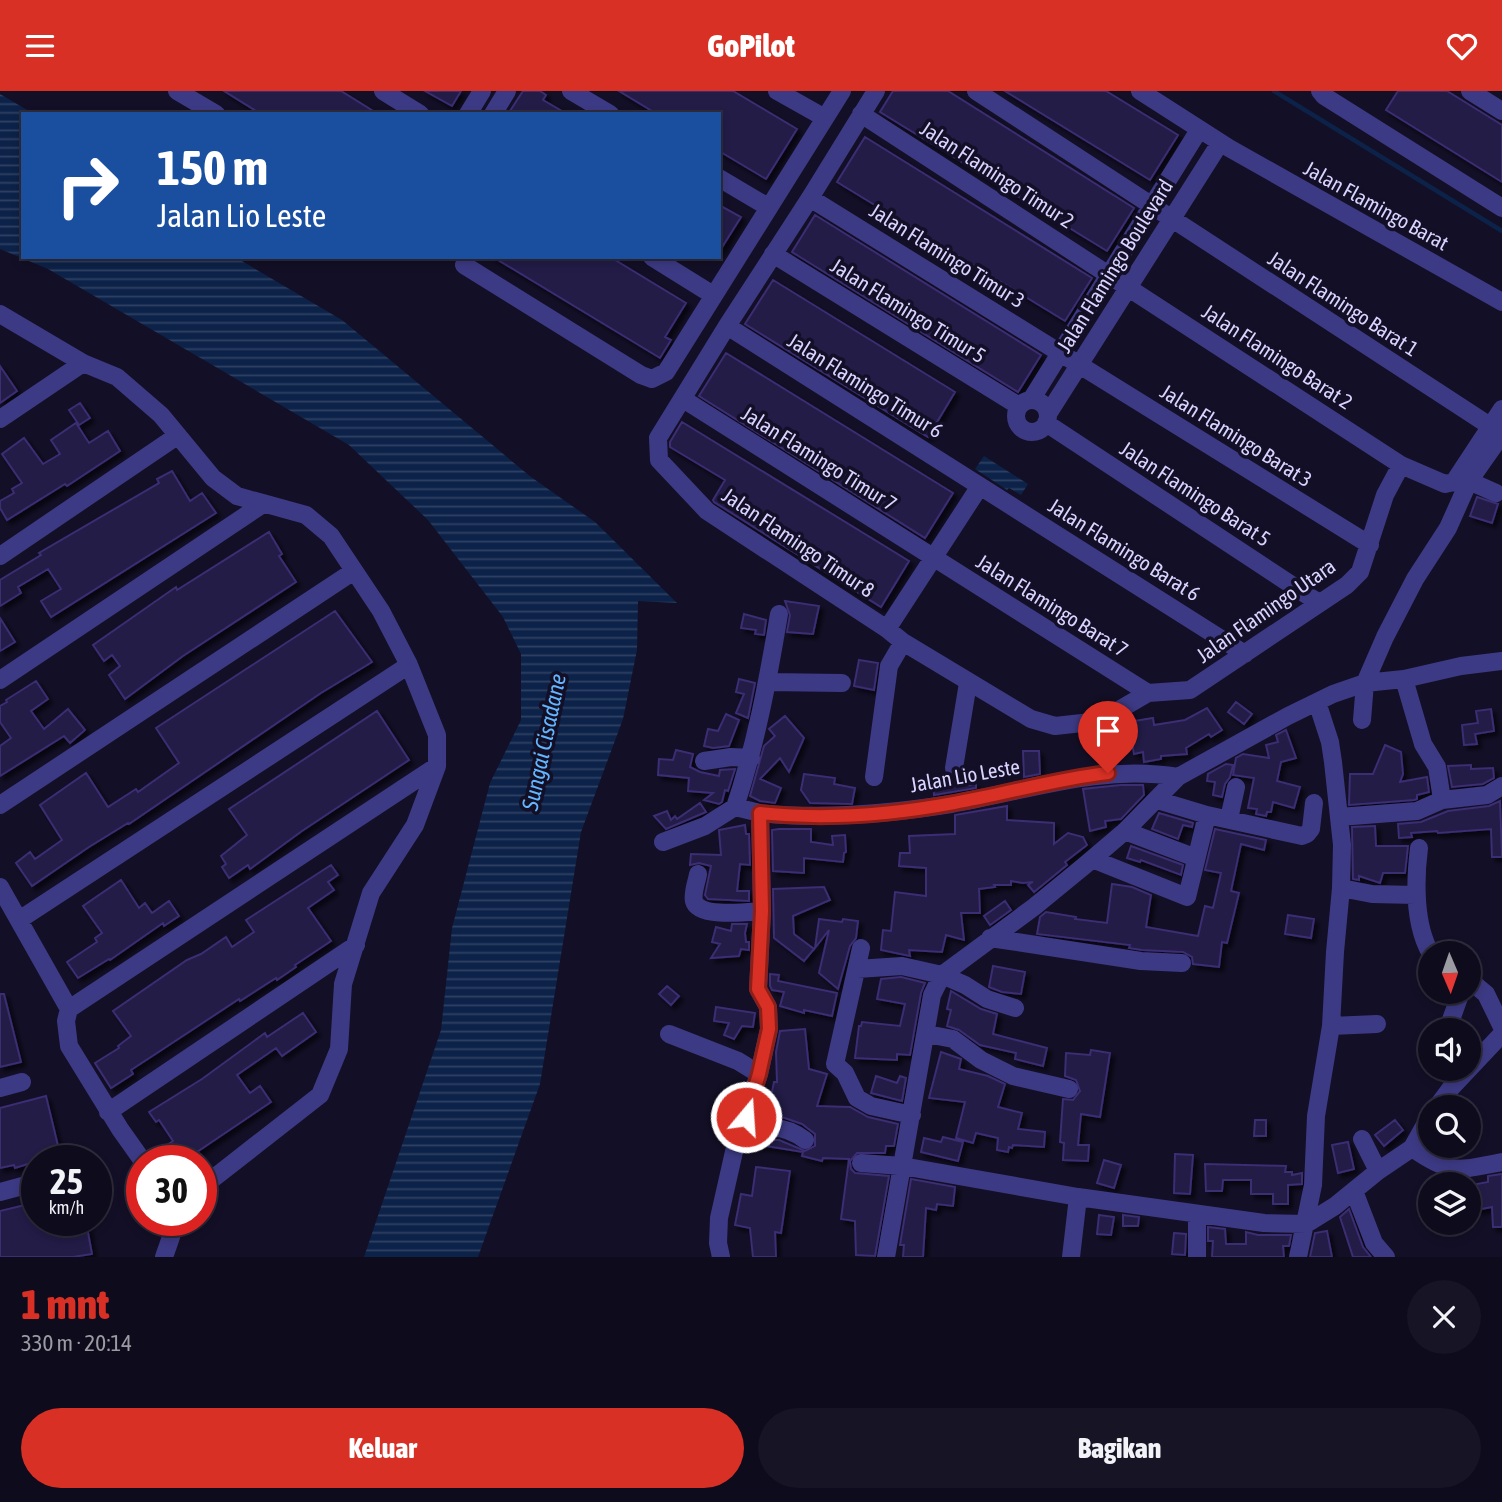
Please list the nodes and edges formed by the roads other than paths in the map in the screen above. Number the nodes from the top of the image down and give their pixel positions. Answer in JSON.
{"nodes":[{"id":1,"x":177,"y":91,"type":"edge"},
{"id":2,"x":383,"y":91,"type":"edge"},
{"id":3,"x":482,"y":91,"type":"edge"},
{"id":4,"x":507,"y":91,"type":"edge"},
{"id":5,"x":571,"y":91,"type":"edge"},
{"id":6,"x":777,"y":91,"type":"edge"},
{"id":7,"x":842,"y":91,"type":"edge"},
{"id":8,"x":876,"y":91,"type":"edge"},
{"id":9,"x":976,"y":91,"type":"edge"},
{"id":10,"x":1140,"y":91,"type":"edge"},
{"id":11,"x":1320,"y":91,"type":"edge"},
{"id":12,"x":1470,"y":91,"type":"edge"},
{"id":13,"x":1502,"y":111,"type":"edge"},
{"id":14,"x":213,"y":112,"type":"edge"},
{"id":15,"x":417,"y":112,"type":"edge"},
{"id":16,"x":469,"y":112,"type":"edge"},
{"id":17,"x":494,"y":112,"type":"edge"},
{"id":18,"x":607,"y":112,"type":"edge"},
{"id":19,"x":861,"y":114,"type":"junction"},
{"id":20,"x":825,"y":118,"type":"junction"},
{"id":21,"x":1199,"y":130,"type":"junction"},
{"id":22,"x":1224,"y":146,"type":"junction"},
{"id":23,"x":721,"y":180,"type":"edge"},
{"id":24,"x":810,"y":198,"type":"junction"},
{"id":25,"x":1152,"y":206,"type":"junction"},
{"id":26,"x":768,"y":207,"type":"junction"},
{"id":27,"x":1502,"y":208,"type":"edge"},
{"id":28,"x":1172,"y":219,"type":"junction"},
{"id":29,"x":773,"y":254,"type":"junction"},
{"id":30,"x":655,"y":259,"type":"edge"},
{"id":31,"x":464,"y":265,"type":"dead end"},
{"id":32,"x":1109,"y":275,"type":"junction"},
{"id":33,"x":1128,"y":288,"type":"junction"},
{"id":34,"x":713,"y":295,"type":"junction"},
{"id":35,"x":1502,"y":302,"type":"edge"},
{"id":36,"x":0,"y":314,"type":"edge"},
{"id":37,"x":727,"y":326,"type":"junction"},
{"id":38,"x":1060,"y":353,"type":"junction"},
{"id":39,"x":83,"y":363,"type":"junction"},
{"id":40,"x":1079,"y":365,"type":"junction"},
{"id":41,"x":682,"y":399,"type":"junction"},
{"id":42,"x":1025,"y":403,"type":"junction"},
{"id":43,"x":1502,"y":409,"type":"edge"},
{"id":44,"x":1047,"y":418,"type":"junction"},
{"id":45,"x":0,"y":419,"type":"edge"},
{"id":46,"x":1496,"y":430,"type":"edge"},
{"id":47,"x":177,"y":436,"type":"junction"},
{"id":48,"x":1401,"y":465,"type":"junction"},
{"id":49,"x":1469,"y":481,"type":"junction"},
{"id":50,"x":980,"y":486,"type":"junction"},
{"id":51,"x":1496,"y":493,"type":"dead end"},
{"id":52,"x":263,"y":504,"type":"junction"},
{"id":53,"x":1370,"y":545,"type":"junction"},
{"id":54,"x":0,"y":556,"type":"edge"},
{"id":55,"x":932,"y":557,"type":"junction"},
{"id":56,"x":354,"y":571,"type":"junction"},
{"id":57,"x":1319,"y":603,"type":"junction"},
{"id":58,"x":779,"y":614,"type":"dead end"},
{"id":59,"x":887,"y":629,"type":"junction"},
{"id":60,"x":903,"y":642,"type":"junction"},
{"id":61,"x":1245,"y":654,"type":"junction"},
{"id":62,"x":1502,"y":661,"type":"edge"},
{"id":63,"x":409,"y":665,"type":"junction"},
{"id":64,"x":1404,"y":679,"type":"junction"},
{"id":65,"x":0,"y":680,"type":"edge"},
{"id":66,"x":768,"y":682,"type":"junction"},
{"id":67,"x":842,"y":683,"type":"dead end"},
{"id":68,"x":968,"y":683,"type":"junction"},
{"id":69,"x":1365,"y":683,"type":"junction"},
{"id":70,"x":1148,"y":693,"type":"junction"},
{"id":71,"x":1317,"y":702,"type":"junction"},
{"id":72,"x":1362,"y":720,"type":"dead end"},
{"id":73,"x":751,"y":758,"type":"junction"},
{"id":74,"x":704,"y":761,"type":"dead end"},
{"id":75,"x":437,"y":766,"type":"junction"},
{"id":76,"x":954,"y":768,"type":"dead end"},
{"id":77,"x":874,"y":777,"type":"dead end"},
{"id":78,"x":1178,"y":777,"type":"junction"},
{"id":79,"x":1502,"y":786,"type":"edge"},
{"id":80,"x":1236,"y":787,"type":"dead end"},
{"id":81,"x":1157,"y":800,"type":"junction"},
{"id":82,"x":1442,"y":800,"type":"junction"},
{"id":83,"x":1314,"y":803,"type":"dead end"},
{"id":84,"x":0,"y":805,"type":"edge"},
{"id":85,"x":735,"y":807,"type":"junction"},
{"id":86,"x":760,"y":813,"type":"junction"},
{"id":87,"x":1208,"y":815,"type":"junction"},
{"id":88,"x":1339,"y":817,"type":"junction"},
{"id":89,"x":1229,"y":819,"type":"junction"},
{"id":90,"x":1125,"y":831,"type":"junction"},
{"id":91,"x":663,"y":842,"type":"dead end"},
{"id":92,"x":1419,"y":848,"type":"dead end"},
{"id":93,"x":1196,"y":858,"type":"junction"},
{"id":94,"x":1092,"y":859,"type":"junction"},
{"id":95,"x":698,"y":874,"type":"dead end"},
{"id":96,"x":0,"y":887,"type":"edge"},
{"id":97,"x":1342,"y":888,"type":"junction"},
{"id":98,"x":1416,"y":894,"type":"junction"},
{"id":99,"x":762,"y":911,"type":"junction"},
{"id":100,"x":19,"y":920,"type":"junction"},
{"id":101,"x":990,"y":938,"type":"junction"},
{"id":102,"x":1427,"y":941,"type":"edge"},
{"id":103,"x":355,"y":945,"type":"junction"},
{"id":104,"x":861,"y":948,"type":"dead end"},
{"id":105,"x":1182,"y":963,"type":"dead end"},
{"id":106,"x":857,"y":969,"type":"junction"},
{"id":107,"x":942,"y":975,"type":"junction"},
{"id":108,"x":1481,"y":990,"type":"edge"},
{"id":109,"x":1015,"y":1008,"type":"dead end"},
{"id":110,"x":69,"y":1009,"type":"junction"},
{"id":111,"x":1377,"y":1024,"type":"dead end"},
{"id":112,"x":1331,"y":1025,"type":"junction"},
{"id":113,"x":1502,"y":1027,"type":"edge"},
{"id":114,"x":669,"y":1034,"type":"dead end"},
{"id":115,"x":927,"y":1034,"type":"junction"},
{"id":116,"x":1502,"y":1034,"type":"edge"},
{"id":117,"x":759,"y":1074,"type":"junction"},
{"id":118,"x":22,"y":1082,"type":"dead end"},
{"id":119,"x":0,"y":1088,"type":"edge"},
{"id":120,"x":1069,"y":1089,"type":"dead end"},
{"id":121,"x":1446,"y":1095,"type":"edge"},
{"id":122,"x":108,"y":1112,"type":"junction"},
{"id":123,"x":912,"y":1115,"type":"junction"},
{"id":124,"x":738,"y":1133,"type":"junction"},
{"id":125,"x":1418,"y":1137,"type":"edge"},
{"id":126,"x":1362,"y":1139,"type":"dead end"},
{"id":127,"x":805,"y":1140,"type":"dead end"},
{"id":128,"x":131,"y":1145,"type":"edge"},
{"id":129,"x":1412,"y":1148,"type":"junction"},
{"id":130,"x":1502,"y":1162,"type":"edge"},
{"id":131,"x":861,"y":1163,"type":"dead end"},
{"id":132,"x":902,"y":1166,"type":"junction"},
{"id":133,"x":1378,"y":1171,"type":"junction"},
{"id":134,"x":217,"y":1175,"type":"edge"},
{"id":135,"x":21,"y":1186,"type":"edge"},
{"id":136,"x":1354,"y":1191,"type":"junction"},
{"id":137,"x":0,"y":1192,"type":"edge"},
{"id":138,"x":1078,"y":1198,"type":"junction"},
{"id":139,"x":1197,"y":1214,"type":"junction"},
{"id":140,"x":1306,"y":1224,"type":"junction"},
{"id":141,"x":171,"y":1236,"type":"edge"},
{"id":142,"x":164,"y":1257,"type":"edge"},
{"id":143,"x":721,"y":1257,"type":"edge"},
{"id":144,"x":886,"y":1257,"type":"edge"},
{"id":145,"x":1071,"y":1257,"type":"edge"},
{"id":146,"x":1197,"y":1257,"type":"edge"},
{"id":147,"x":1298,"y":1257,"type":"edge"},
{"id":148,"x":1386,"y":1257,"type":"edge"}],
"edges":[{"from":1,"to":14,"type":"street"},
{"from":2,"to":15,"type":"street"},
{"from":3,"to":16,"type":"street"},
{"from":4,"to":17,"type":"street"},
{"from":5,"to":18,"type":"street"},
{"from":6,"to":20,"type":"street"},
{"from":7,"to":20,"type":"street"},
{"from":8,"to":19,"type":"street"},
{"from":9,"to":25,"type":"street","name":"Jalan Flamingo Barat 1"},
{"from":10,"to":21,"type":"street","name":"Jalan Flamingo Barat"},
{"from":11,"to":27,"type":"street"},
{"from":12,"to":13,"type":"street"},
{"from":19,"to":24,"type":"street"},
{"from":19,"to":32,"type":"street","name":"Jalan Flamingo Timur 2"},
{"from":20,"to":26,"type":"street"},
{"from":21,"to":22,"type":"street","name":"Jalan Flamingo Barat"},
{"from":21,"to":25,"type":"street","name":"Jalan Flamingo Boulevard"},
{"from":22,"to":28,"type":"street","name":"Jalan Flamingo Boulevard"},
{"from":22,"to":35,"type":"street","name":"Jalan Flamingo Barat"},
{"from":23,"to":26,"type":"street"},
{"from":24,"to":29,"type":"street"},
{"from":24,"to":38,"type":"street","name":"Jalan Flamingo Timur 3"},
{"from":25,"to":28,"type":"street","name":"Jalan Flamingo Barat 1"},
{"from":25,"to":32,"type":"street","name":"Jalan Flamingo Boulevard"},
{"from":26,"to":34,"type":"street"},
{"from":28,"to":33,"type":"street","name":"Jalan Flamingo Boulevard"},
{"from":28,"to":46,"type":"street","name":"Jalan Flamingo Barat 1"},
{"from":29,"to":37,"type":"street"},
{"from":29,"to":42,"type":"street","name":"Jalan Flamingo Timur 5"},
{"from":30,"to":34,"type":"street"},
{"from":31,"to":34,"type":"street"},
{"from":32,"to":33,"type":"street","name":"Jalan Flamingo Timur 2"},
{"from":32,"to":38,"type":"street","name":"Jalan Flamingo Boulevard"},
{"from":33,"to":40,"type":"street","name":"Jalan Flamingo Boulevard"},
{"from":33,"to":48,"type":"street","name":"Jalan Flamingo Barat 2"},
{"from":36,"to":39,"type":"street"},
{"from":37,"to":41,"type":"street"},
{"from":37,"to":50,"type":"street","name":"Jalan Flamingo Timur 6"},
{"from":38,"to":40,"type":"street","name":"Jalan Flamingo Timur 3"},
{"from":38,"to":42,"type":"street","name":"Jalan Flamingo Boulevard"},
{"from":39,"to":45,"type":"street"},
{"from":39,"to":47,"type":"street"},
{"from":40,"to":44,"type":"street","name":"Jalan Flamingo Boulevard"},
{"from":40,"to":53,"type":"street","name":"Jalan Flamingo Barat 3"},
{"from":41,"to":55,"type":"street","name":"Jalan Flamingo Timur 7"},
{"from":41,"to":59,"type":"street","name":"Jalan Flamingo Timur 8"},
{"from":42,"to":44,"type":"street"},
{"from":42,"to":44,"type":"street"},
{"from":43,"to":46,"type":"street"},
{"from":44,"to":57,"type":"street","name":"Jalan Flamingo Barat 5"},
{"from":46,"to":48,"type":"street"},
{"from":46,"to":49,"type":"street"},
{"from":47,"to":52,"type":"street"},
{"from":47,"to":54,"type":"street"},
{"from":48,"to":53,"type":"street","name":"Jalan Flamingo Utara"},
{"from":49,"to":51,"type":"street"},
{"from":49,"to":69,"type":"street"},
{"from":50,"to":55,"type":"street"},
{"from":50,"to":61,"type":"street","name":"Jalan Flamingo Barat 6"},
{"from":52,"to":56,"type":"street"},
{"from":52,"to":65,"type":"street"},
{"from":53,"to":57,"type":"street","name":"Jalan Flamingo Utara"},
{"from":55,"to":59,"type":"street"},
{"from":55,"to":70,"type":"street","name":"Jalan Flamingo Barat 7"},
{"from":56,"to":63,"type":"street"},
{"from":56,"to":84,"type":"street"},
{"from":57,"to":61,"type":"street","name":"Jalan Flamingo Utara"},
{"from":58,"to":66,"type":"street"},
{"from":59,"to":60,"type":"street","name":"Jalan Flamingo Timur 8"},
{"from":60,"to":68,"type":"street","name":"Jalan Flamingo Timur 8"},
{"from":60,"to":77,"type":"street"},
{"from":61,"to":70,"type":"street","name":"Jalan Flamingo Utara"},
{"from":62,"to":64,"type":"street"},
{"from":63,"to":75,"type":"street"},
{"from":63,"to":100,"type":"street"},
{"from":64,"to":69,"type":"street"},
{"from":64,"to":82,"type":"street"},
{"from":66,"to":67,"type":"street"},
{"from":66,"to":73,"type":"street"},
{"from":68,"to":70,"type":"street","name":"Jalan Flamingo Utara"},
{"from":68,"to":76,"type":"street"},
{"from":69,"to":71,"type":"street"},
{"from":69,"to":72,"type":"street"},
{"from":71,"to":78,"type":"street"},
{"from":71,"to":88,"type":"street"},
{"from":73,"to":74,"type":"street"},
{"from":73,"to":85,"type":"street"},
{"from":75,"to":103,"type":"street"},
{"from":75,"to":110,"type":"street"},
{"from":78,"to":81,"type":"street"},
{"from":78,"to":86,"type":"street","name":"Jalan Lio Leste"},
{"from":79,"to":82,"type":"street"},
{"from":80,"to":89,"type":"street"},
{"from":81,"to":87,"type":"street"},
{"from":81,"to":90,"type":"street"},
{"from":82,"to":88,"type":"street"},
{"from":83,"to":89,"type":"street"},
{"from":85,"to":86,"type":"street","name":"Jalan Lio Leste"},
{"from":85,"to":91,"type":"street"},
{"from":86,"to":99,"type":"street"},
{"from":87,"to":89,"type":"street"},
{"from":87,"to":93,"type":"street"},
{"from":88,"to":97,"type":"street"},
{"from":90,"to":93,"type":"street"},
{"from":90,"to":94,"type":"street"},
{"from":92,"to":98,"type":"street"},
{"from":93,"to":94,"type":"street"},
{"from":94,"to":101,"type":"street"},
{"from":95,"to":99,"type":"street"},
{"from":96,"to":100,"type":"street"},
{"from":97,"to":98,"type":"street"},
{"from":97,"to":112,"type":"street"},
{"from":98,"to":102,"type":"street"},
{"from":99,"to":117,"type":"street"},
{"from":100,"to":110,"type":"street"},
{"from":101,"to":105,"type":"street"},
{"from":101,"to":107,"type":"street"},
{"from":103,"to":122,"type":"street"},
{"from":103,"to":134,"type":"street"},
{"from":104,"to":106,"type":"street"},
{"from":106,"to":107,"type":"street"},
{"from":106,"to":123,"type":"street"},
{"from":107,"to":109,"type":"street"},
{"from":107,"to":115,"type":"street"},
{"from":108,"to":113,"type":"street"},
{"from":110,"to":122,"type":"street"},
{"from":111,"to":112,"type":"street"},
{"from":112,"to":140,"type":"street"},
{"from":114,"to":117,"type":"street"},
{"from":115,"to":120,"type":"street"},
{"from":115,"to":123,"type":"street"},
{"from":116,"to":121,"type":"street"},
{"from":117,"to":124,"type":"street"},
{"from":118,"to":119,"type":"street"},
{"from":122,"to":128,"type":"street"},
{"from":123,"to":132,"type":"street"},
{"from":124,"to":127,"type":"street"},
{"from":124,"to":143,"type":"street"},
{"from":125,"to":129,"type":"street"},
{"from":126,"to":133,"type":"street"},
{"from":129,"to":130,"type":"street"},
{"from":129,"to":133,"type":"street"},
{"from":131,"to":132,"type":"street"},
{"from":132,"to":138,"type":"street"},
{"from":132,"to":144,"type":"street"},
{"from":133,"to":136,"type":"street"},
{"from":135,"to":137,"type":"street"},
{"from":136,"to":140,"type":"street"},
{"from":136,"to":148,"type":"street"},
{"from":138,"to":139,"type":"street"},
{"from":138,"to":145,"type":"street"},
{"from":139,"to":140,"type":"street"},
{"from":139,"to":146,"type":"street"},
{"from":140,"to":147,"type":"street"},
{"from":141,"to":142,"type":"street"}]}
